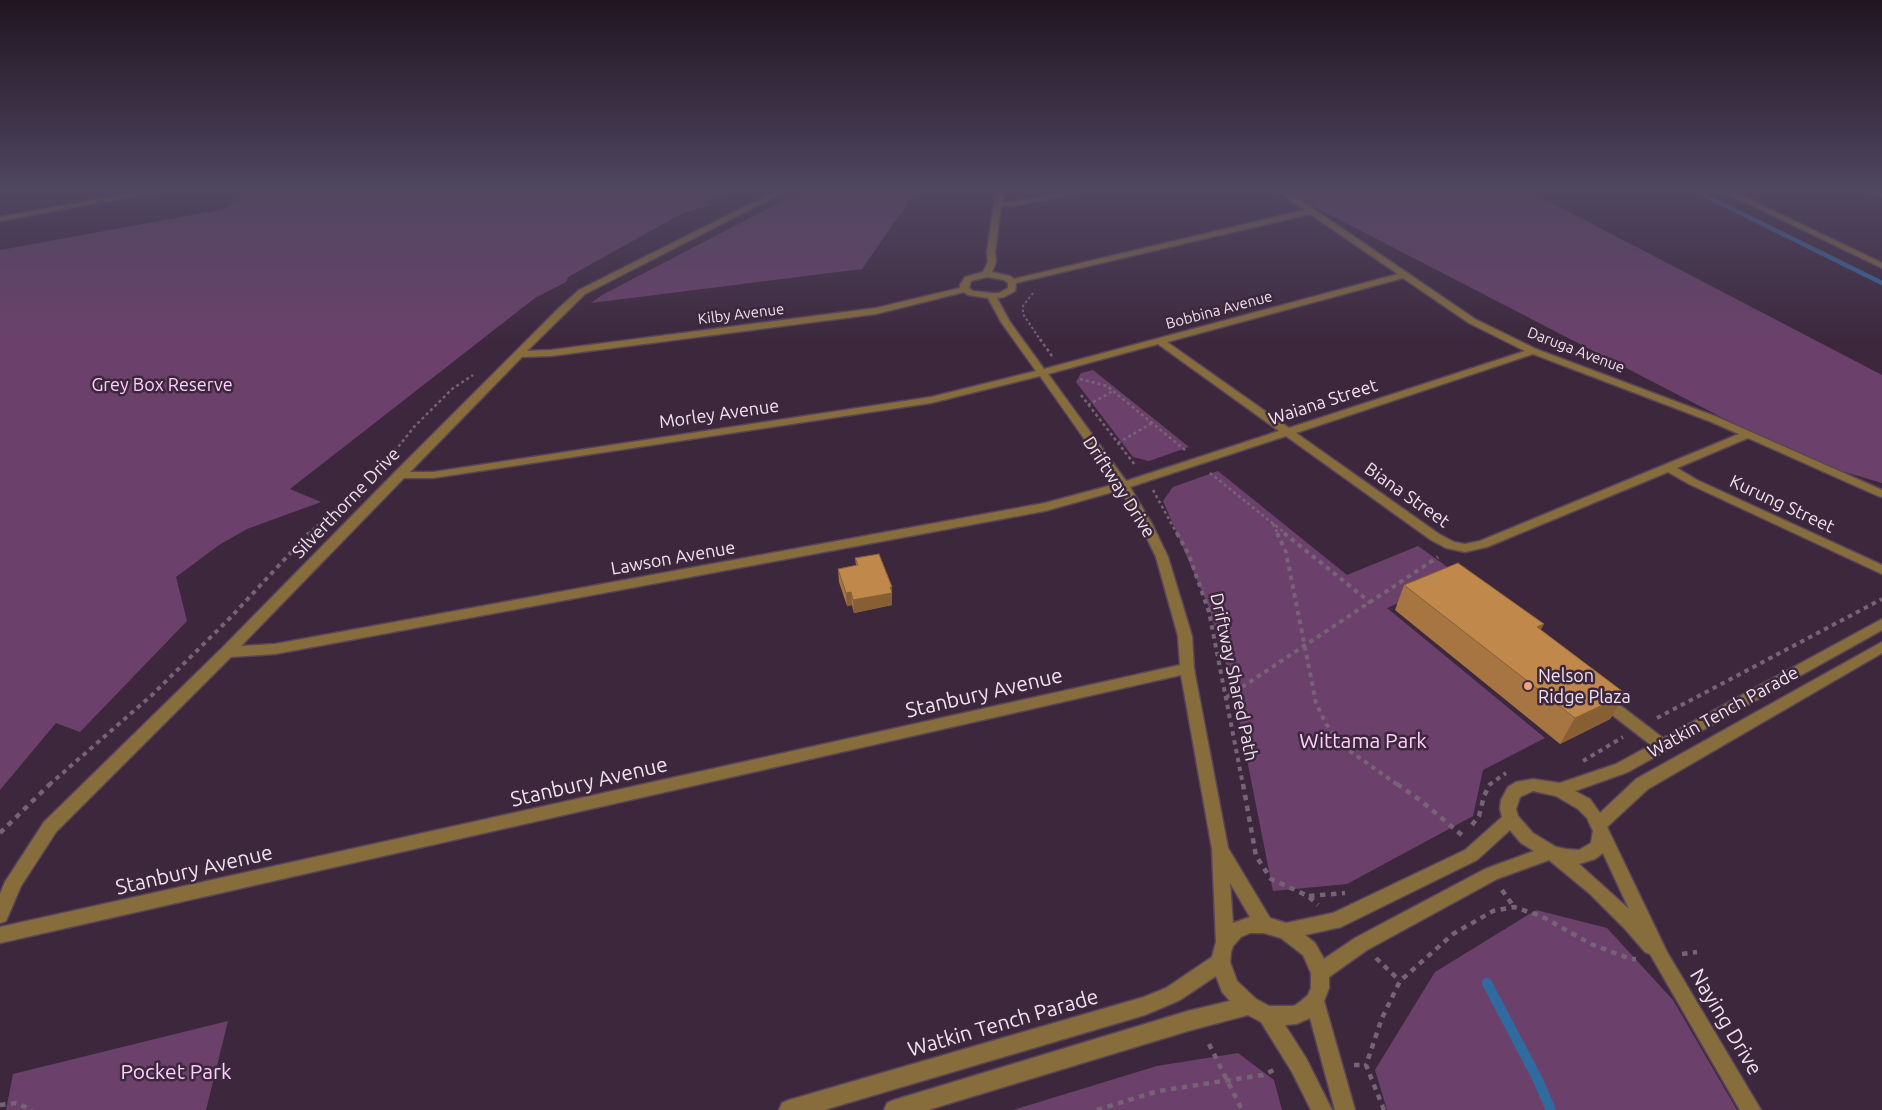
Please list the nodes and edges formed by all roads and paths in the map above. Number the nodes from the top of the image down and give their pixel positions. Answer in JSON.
{"nodes":[{"id":1,"x":678,"y":243,"type":"edge"},
{"id":2,"x":992,"y":243,"type":"edge"},
{"id":3,"x":1174,"y":243,"type":"edge"},
{"id":4,"x":1357,"y":243,"type":"edge"},
{"id":5,"x":1834,"y":243,"type":"edge"},
{"id":6,"x":1882,"y":266,"type":"edge"},
{"id":7,"x":987,"y":274,"type":"junction"},
{"id":8,"x":1403,"y":275,"type":"junction"},
{"id":9,"x":1012,"y":282,"type":"junction"},
{"id":10,"x":965,"y":289,"type":"junction"},
{"id":11,"x":1034,"y":292,"type":"dead end"},
{"id":12,"x":991,"y":296,"type":"junction"},
{"id":13,"x":1158,"y":340,"type":"junction"},
{"id":14,"x":1533,"y":350,"type":"junction"},
{"id":15,"x":517,"y":354,"type":"junction"},
{"id":16,"x":1059,"y":368,"type":"junction"},
{"id":17,"x":1042,"y":372,"type":"junction"},
{"id":18,"x":1066,"y":376,"type":"junction"},
{"id":19,"x":1113,"y":391,"type":"junction"},
{"id":20,"x":1088,"y":404,"type":"junction"},
{"id":21,"x":1152,"y":423,"type":"junction"},
{"id":22,"x":1289,"y":432,"type":"junction"},
{"id":23,"x":1746,"y":435,"type":"junction"},
{"id":24,"x":1118,"y":443,"type":"junction"},
{"id":25,"x":1196,"y":462,"type":"junction"},
{"id":26,"x":1668,"y":467,"type":"junction"},
{"id":27,"x":398,"y":475,"type":"junction"},
{"id":28,"x":1146,"y":478,"type":"junction"},
{"id":29,"x":1123,"y":485,"type":"junction"},
{"id":30,"x":1882,"y":494,"type":"edge"},
{"id":31,"x":1272,"y":524,"type":"junction"},
{"id":32,"x":1439,"y":556,"type":"dead end"},
{"id":33,"x":1882,"y":570,"type":"edge"},
{"id":34,"x":1882,"y":599,"type":"edge"},
{"id":35,"x":1370,"y":603,"type":"junction"},
{"id":36,"x":1882,"y":624,"type":"edge"},
{"id":37,"x":1304,"y":647,"type":"junction"},
{"id":38,"x":1882,"y":647,"type":"edge"},
{"id":39,"x":227,"y":652,"type":"junction"},
{"id":40,"x":1187,"y":670,"type":"junction"},
{"id":41,"x":1593,"y":693,"type":"edge"},
{"id":42,"x":1227,"y":697,"type":"junction"},
{"id":43,"x":1639,"y":728,"type":"junction"},
{"id":44,"x":1662,"y":745,"type":"junction"},
{"id":45,"x":1580,"y":763,"type":"dead end"},
{"id":46,"x":1510,"y":773,"type":"dead end"},
{"id":47,"x":1560,"y":790,"type":"junction"},
{"id":48,"x":1511,"y":820,"type":"junction"},
{"id":49,"x":1600,"y":828,"type":"junction"},
{"id":50,"x":1220,"y":849,"type":"junction"},
{"id":51,"x":1551,"y":852,"type":"junction"},
{"id":52,"x":1308,"y":896,"type":"dead end"},
{"id":53,"x":0,"y":915,"type":"edge"},
{"id":54,"x":1264,"y":925,"type":"junction"},
{"id":55,"x":1286,"y":931,"type":"junction"},
{"id":56,"x":0,"y":935,"type":"edge"},
{"id":57,"x":1225,"y":942,"type":"junction"},
{"id":58,"x":1661,"y":958,"type":"junction"},
{"id":59,"x":1631,"y":960,"type":"dead end"},
{"id":60,"x":1221,"y":962,"type":"junction"},
{"id":61,"x":1320,"y":973,"type":"junction"},
{"id":62,"x":1315,"y":1001,"type":"junction"},
{"id":63,"x":1249,"y":1006,"type":"junction"},
{"id":64,"x":1268,"y":1015,"type":"junction"},
{"id":65,"x":1208,"y":1044,"type":"dead end"},
{"id":66,"x":1281,"y":1067,"type":"dead end"},
{"id":67,"x":1227,"y":1080,"type":"junction"},
{"id":68,"x":0,"y":1104,"type":"edge"},
{"id":69,"x":32,"y":1110,"type":"edge"},
{"id":70,"x":789,"y":1110,"type":"edge"},
{"id":71,"x":894,"y":1110,"type":"edge"},
{"id":72,"x":1097,"y":1110,"type":"edge"},
{"id":73,"x":1242,"y":1110,"type":"edge"},
{"id":74,"x":1322,"y":1110,"type":"edge"},
{"id":75,"x":1345,"y":1110,"type":"edge"},
{"id":76,"x":1384,"y":1110,"type":"edge"},
{"id":77,"x":1751,"y":1110,"type":"edge"}],
"edges":[{"from":1,"to":15,"type":"street","name":"Silverthorne Drive"},
{"from":2,"to":7,"type":"street"},
{"from":3,"to":9,"type":"street"},
{"from":4,"to":8,"type":"street","name":"Daruga Avenue"},
{"from":5,"to":6,"type":"street"},
{"from":7,"to":9,"type":"street"},
{"from":7,"to":10,"type":"street"},
{"from":8,"to":13,"type":"street","name":"Bobbina Avenue"},
{"from":8,"to":14,"type":"street","name":"Daruga Avenue"},
{"from":9,"to":12,"type":"street"},
{"from":10,"to":12,"type":"street"},
{"from":10,"to":15,"type":"street","name":"Kilby Avenue"},
{"from":11,"to":16,"type":"path","name":"Driftway Shared Path"},
{"from":12,"to":17,"type":"street","name":"Driftway Drive"},
{"from":13,"to":16,"type":"street","name":"Bobbina Avenue"},
{"from":13,"to":22,"type":"street","name":"Biana Street"},
{"from":14,"to":22,"type":"street","name":"Waiana Street"},
{"from":14,"to":23,"type":"street","name":"Daruga Avenue"},
{"from":15,"to":27,"type":"street","name":"Silverthorne Drive"},
{"from":16,"to":17,"type":"street","name":"Bobbina Avenue"},
{"from":16,"to":18,"type":"path","name":"Driftway Shared Path"},
{"from":17,"to":27,"type":"street","name":"Morley Avenue"},
{"from":17,"to":29,"type":"street","name":"Driftway Drive"},
{"from":18,"to":19,"type":"path"},
{"from":18,"to":20,"type":"path","name":"Driftway Shared Path"},
{"from":19,"to":20,"type":"path"},
{"from":19,"to":21,"type":"path"},
{"from":20,"to":24,"type":"path","name":"Driftway Shared Path"},
{"from":21,"to":24,"type":"path"},
{"from":21,"to":25,"type":"path"},
{"from":22,"to":25,"type":"street","name":"Waiana Street"},
{"from":22,"to":26,"type":"street","name":"Biana Street"},
{"from":23,"to":26,"type":"street","name":"Biana Street"},
{"from":23,"to":30,"type":"street","name":"Daruga Avenue"},
{"from":24,"to":28,"type":"path","name":"Driftway Shared Path"},
{"from":25,"to":28,"type":"street","name":"Waiana Street"},
{"from":25,"to":31,"type":"path"},
{"from":26,"to":33,"type":"street","name":"Kurung Street"},
{"from":27,"to":39,"type":"street","name":"Silverthorne Drive"},
{"from":28,"to":29,"type":"street","name":"Waiana Street"},
{"from":28,"to":42,"type":"path","name":"Driftway Shared Path"},
{"from":29,"to":39,"type":"street","name":"Lawson Avenue"},
{"from":29,"to":40,"type":"street","name":"Driftway Drive"},
{"from":31,"to":35,"type":"path"},
{"from":31,"to":37,"type":"path"},
{"from":32,"to":35,"type":"path"},
{"from":34,"to":43,"type":"path"},
{"from":35,"to":37,"type":"path"},
{"from":36,"to":44,"type":"street","name":"Watkin Tench Parade"},
{"from":37,"to":42,"type":"path"},
{"from":37,"to":46,"type":"path"},
{"from":38,"to":49,"type":"street","name":"Watkin Tench Parade"},
{"from":39,"to":53,"type":"street","name":"Silverthorne Drive"},
{"from":40,"to":50,"type":"street","name":"Driftway Drive"},
{"from":40,"to":56,"type":"street","name":"Stanbury Avenue"},
{"from":41,"to":43,"type":"street"},
{"from":42,"to":52,"type":"path","name":"Driftway Shared Path"},
{"from":43,"to":44,"type":"street"},
{"from":43,"to":45,"type":"path"},
{"from":44,"to":47,"type":"street","name":"Watkin Tench Parade"},
{"from":47,"to":48,"type":"street"},
{"from":47,"to":49,"type":"street"},
{"from":48,"to":51,"type":"street"},
{"from":48,"to":55,"type":"street"},
{"from":49,"to":51,"type":"street"},
{"from":49,"to":58,"type":"street","name":"Naying Drive"},
{"from":50,"to":54,"type":"street","name":"Driftway Drive"},
{"from":50,"to":57,"type":"street","name":"Driftway Drive"},
{"from":51,"to":58,"type":"street","name":"Naying Drive"},
{"from":51,"to":61,"type":"street"},
{"from":54,"to":55,"type":"street"},
{"from":54,"to":57,"type":"street"},
{"from":55,"to":61,"type":"street"},
{"from":57,"to":60,"type":"street"},
{"from":58,"to":77,"type":"street","name":"Naying Drive"},
{"from":59,"to":76,"type":"path"},
{"from":60,"to":63,"type":"street"},
{"from":60,"to":70,"type":"street","name":"Watkin Tench Parade"},
{"from":61,"to":62,"type":"street"},
{"from":62,"to":64,"type":"street"},
{"from":62,"to":75,"type":"street"},
{"from":63,"to":64,"type":"street"},
{"from":63,"to":71,"type":"street"},
{"from":64,"to":74,"type":"street"},
{"from":65,"to":67,"type":"path"},
{"from":66,"to":67,"type":"path"},
{"from":67,"to":72,"type":"path"},
{"from":67,"to":73,"type":"path"},
{"from":68,"to":69,"type":"path"}]}
